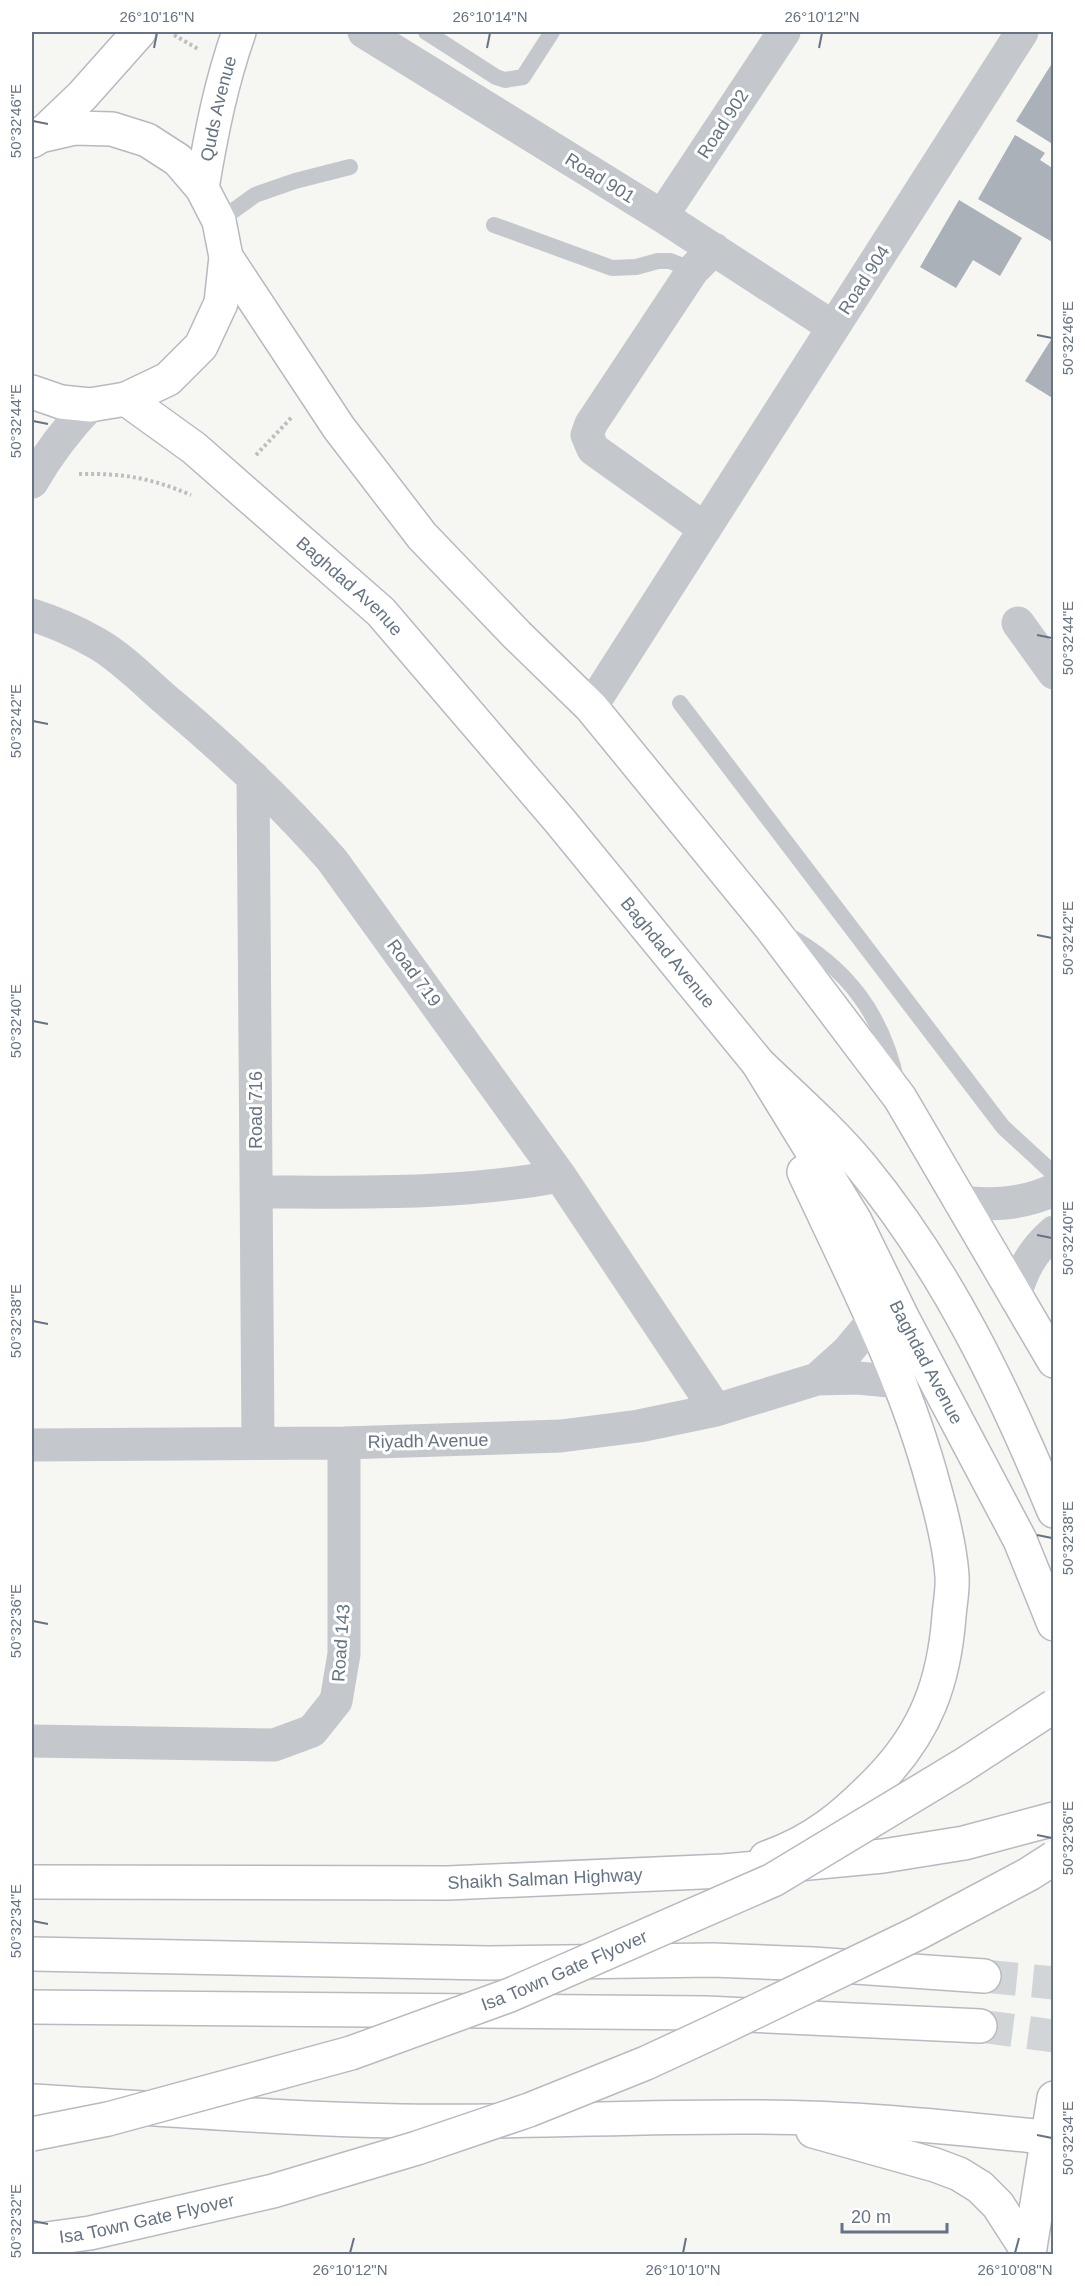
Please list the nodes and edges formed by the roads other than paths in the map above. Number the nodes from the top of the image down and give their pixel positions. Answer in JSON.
{"nodes":[{"id":1,"x":139,"y":32,"type":"edge"},
{"id":2,"x":239,"y":32,"type":"edge"},
{"id":3,"x":364,"y":32,"type":"edge"},
{"id":4,"x":426,"y":32,"type":"edge"},
{"id":5,"x":552,"y":32,"type":"edge"},
{"id":6,"x":784,"y":32,"type":"edge"},
{"id":7,"x":1022,"y":32,"type":"edge"},
{"id":8,"x":36,"y":139,"type":"edge"},
{"id":9,"x":350,"y":167,"type":"dead end"},
{"id":10,"x":202,"y":188,"type":"junction"},
{"id":11,"x":662,"y":216,"type":"junction"},
{"id":12,"x":219,"y":221,"type":"junction"},
{"id":13,"x":494,"y":225,"type":"dead end"},
{"id":14,"x":226,"y":257,"type":"junction"},
{"id":15,"x":703,"y":260,"type":"junction"},
{"id":16,"x":833,"y":327,"type":"junction"},
{"id":17,"x":32,"y":392,"type":"edge"},
{"id":18,"x":126,"y":399,"type":"junction"},
{"id":19,"x":90,"y":405,"type":"junction"},
{"id":20,"x":32,"y":482,"type":"edge"},
{"id":21,"x":705,"y":529,"type":"junction"},
{"id":22,"x":32,"y":615,"type":"edge"},
{"id":23,"x":1018,"y":623,"type":"dead end"},
{"id":24,"x":1053,"y":673,"type":"edge"},
{"id":25,"x":680,"y":703,"type":"dead end"},
{"id":26,"x":591,"y":707,"type":"junction"},
{"id":27,"x":253,"y":777,"type":"junction"},
{"id":28,"x":758,"y":1063,"type":"junction"},
{"id":29,"x":1053,"y":1174,"type":"edge"},
{"id":30,"x":560,"y":1176,"type":"junction"},
{"id":31,"x":1053,"y":1190,"type":"edge"},
{"id":32,"x":256,"y":1192,"type":"junction"},
{"id":33,"x":960,"y":1203,"type":"junction"},
{"id":34,"x":1053,"y":1232,"type":"edge"},
{"id":35,"x":1015,"y":1296,"type":"junction"},
{"id":36,"x":873,"y":1321,"type":"junction"},
{"id":37,"x":1053,"y":1362,"type":"edge"},
{"id":38,"x":817,"y":1379,"type":"junction"},
{"id":39,"x":900,"y":1382,"type":"junction"},
{"id":40,"x":716,"y":1410,"type":"junction"},
{"id":41,"x":258,"y":1442,"type":"junction"},
{"id":42,"x":344,"y":1443,"type":"junction"},
{"id":43,"x":32,"y":1445,"type":"edge"},
{"id":44,"x":1053,"y":1511,"type":"edge"},
{"id":45,"x":1053,"y":1624,"type":"edge"},
{"id":46,"x":1053,"y":1706,"type":"edge"},
{"id":47,"x":32,"y":1742,"type":"edge"},
{"id":48,"x":1053,"y":1819,"type":"edge"},
{"id":49,"x":1053,"y":1858,"type":"edge"},
{"id":50,"x":724,"y":1871,"type":"junction"},
{"id":51,"x":32,"y":1882,"type":"edge"},
{"id":52,"x":32,"y":1954,"type":"edge"},
{"id":53,"x":984,"y":1976,"type":"tunnel mouth"},
{"id":54,"x":32,"y":2007,"type":"edge"},
{"id":55,"x":980,"y":2026,"type":"tunnel mouth"},
{"id":56,"x":1053,"y":2098,"type":"edge"},
{"id":57,"x":32,"y":2101,"type":"edge"},
{"id":58,"x":759,"y":2116,"type":"junction"},
{"id":59,"x":32,"y":2134,"type":"edge"},
{"id":60,"x":1050,"y":2138,"type":"edge"},
{"id":61,"x":32,"y":2241,"type":"edge"},
{"id":62,"x":1029,"y":2254,"type":"edge"}],
"edges":[{"from":1,"to":8,"type":"main road"},
{"from":2,"to":10,"type":"main road","name":"Quds Avenue"},
{"from":3,"to":11,"type":"street","name":"Road 901"},
{"from":4,"to":5,"type":"lane"},
{"from":6,"to":11,"type":"street","name":"Road 902"},
{"from":7,"to":16,"type":"street","name":"Road 904"},
{"from":8,"to":10,"type":"main road"},
{"from":9,"to":12,"type":"lane"},
{"from":10,"to":12,"type":"main road"},
{"from":11,"to":15,"type":"street","name":"Road 901"},
{"from":12,"to":14,"type":"main road"},
{"from":13,"to":15,"type":"lane"},
{"from":14,"to":18,"type":"main road"},
{"from":14,"to":26,"type":"main road"},
{"from":15,"to":16,"type":"street","name":"Road 901"},
{"from":15,"to":21,"type":"street"},
{"from":16,"to":21,"type":"street","name":"Road 904"},
{"from":17,"to":19,"type":"main road"},
{"from":18,"to":19,"type":"main road"},
{"from":18,"to":28,"type":"main road","name":"Baghdad Avenue"},
{"from":19,"to":20,"type":"street"},
{"from":21,"to":26,"type":"street","name":"Road 904"},
{"from":22,"to":27,"type":"street","name":"Road 719"},
{"from":23,"to":24,"type":"street"},
{"from":25,"to":29,"type":"lane"},
{"from":26,"to":33,"type":"main road"},
{"from":27,"to":30,"type":"street","name":"Road 719"},
{"from":27,"to":32,"type":"street","name":"Road 716"},
{"from":28,"to":36,"type":"main road"},
{"from":28,"to":44,"type":"main road"},
{"from":28,"to":45,"type":"main road","name":"Baghdad Avenue"},
{"from":30,"to":32,"type":"street"},
{"from":30,"to":40,"type":"street","name":"Road 719"},
{"from":31,"to":33,"type":"street"},
{"from":32,"to":41,"type":"street","name":"Road 716"},
{"from":33,"to":35,"type":"main road"},
{"from":34,"to":35,"type":"street"},
{"from":35,"to":37,"type":"main road"},
{"from":36,"to":38,"type":"street","name":"Riyadh Avenue"},
{"from":36,"to":39,"type":"main road"},
{"from":38,"to":39,"type":"street","name":"Riyadh Avenue"},
{"from":38,"to":40,"type":"street","name":"Riyadh Avenue"},
{"from":39,"to":50,"type":"main road"},
{"from":40,"to":42,"type":"street","name":"Riyadh Avenue"},
{"from":41,"to":42,"type":"street","name":"Riyadh Avenue"},
{"from":41,"to":43,"type":"street","name":"Riyadh Avenue"},
{"from":42,"to":47,"type":"street","name":"Road 143"},
{"from":46,"to":59,"type":"main road","name":"Isa Town Gate Flyover","bridge":true},
{"from":48,"to":50,"type":"main road","name":"Shaikh Salman Highway"},
{"from":49,"to":61,"type":"main road","name":"Isa Town Gate Flyover","bridge":true},
{"from":50,"to":51,"type":"main road","name":"Shaikh Salman Highway"},
{"from":52,"to":53,"type":"main road"},
{"from":54,"to":55,"type":"main road"},
{"from":56,"to":60,"type":"main road"},
{"from":57,"to":58,"type":"main road"},
{"from":58,"to":60,"type":"main road"},
{"from":58,"to":62,"type":"main road"},
{"from":60,"to":62,"type":"main road"}]}
